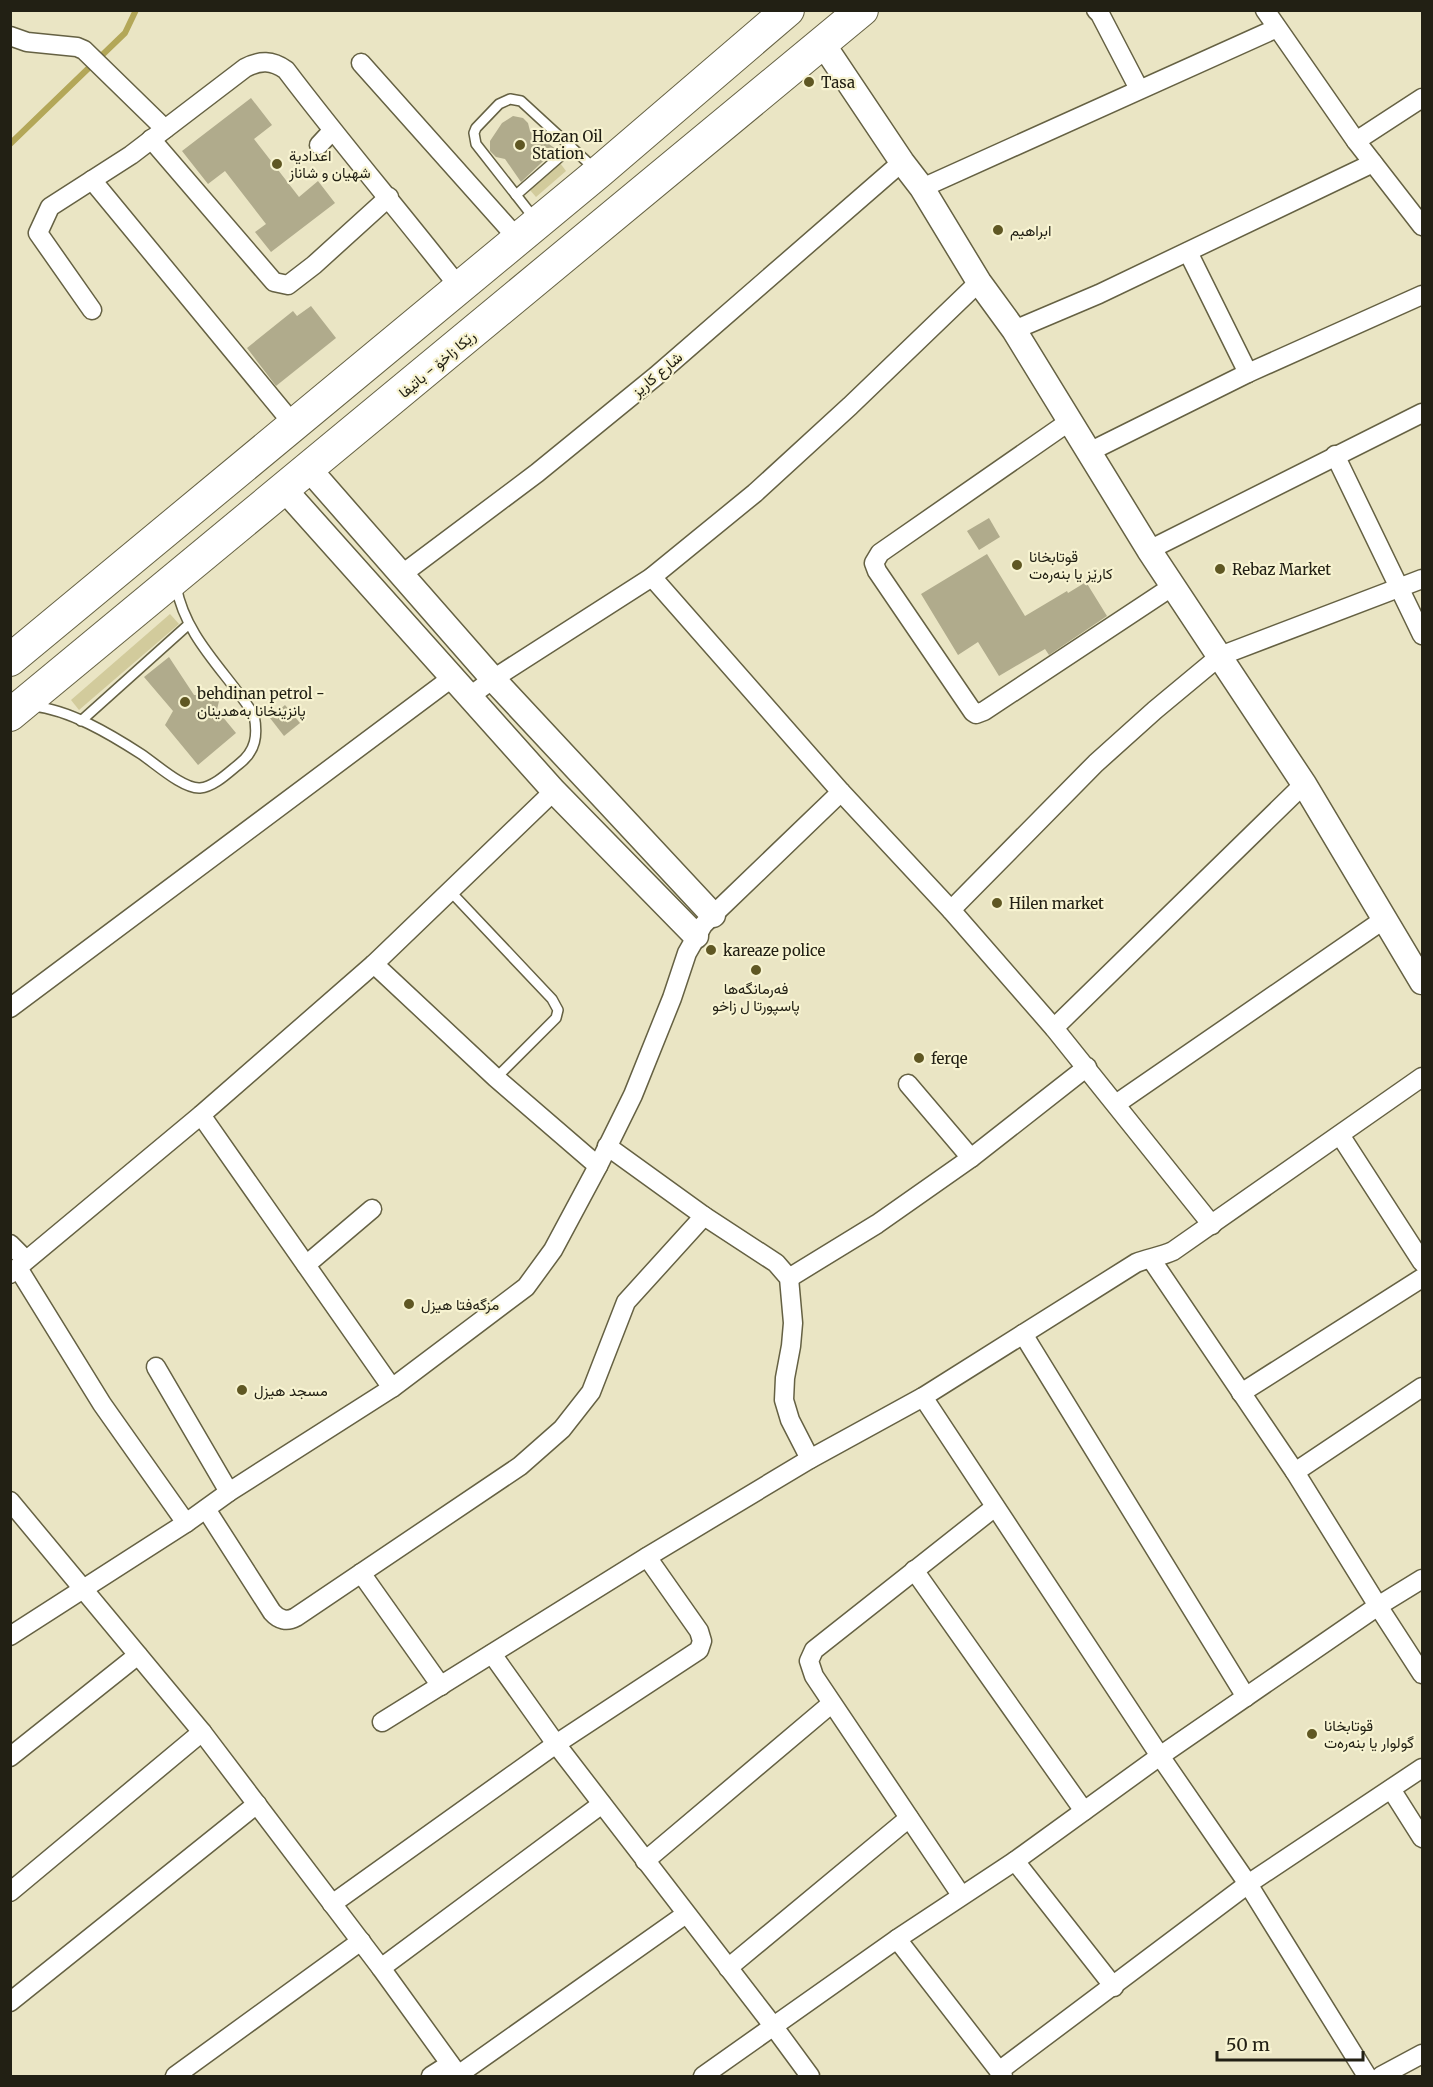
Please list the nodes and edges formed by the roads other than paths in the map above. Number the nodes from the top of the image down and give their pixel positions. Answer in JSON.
{"nodes":[{"id":1,"x":862,"y":10,"type":"edge"},
{"id":2,"x":1265,"y":10,"type":"edge"},
{"id":3,"x":1100,"y":12,"type":"edge"},
{"id":4,"x":771,"y":15,"type":"edge"},
{"id":5,"x":1277,"y":28,"type":"junction"},
{"id":6,"x":10,"y":36,"type":"edge"},
{"id":7,"x":823,"y":44,"type":"junction"},
{"id":8,"x":361,"y":63,"type":"dead end"},
{"id":9,"x":1138,"y":89,"type":"junction"},
{"id":10,"x":1422,"y":98,"type":"edge"},
{"id":11,"x":332,"y":131,"type":"junction"},
{"id":12,"x":158,"y":134,"type":"junction"},
{"id":13,"x":1356,"y":141,"type":"junction"},
{"id":14,"x":319,"y":145,"type":"dead end"},
{"id":15,"x":572,"y":147,"type":"junction"},
{"id":16,"x":902,"y":162,"type":"junction"},
{"id":17,"x":1373,"y":163,"type":"junction"},
{"id":18,"x":599,"y":172,"type":"junction"},
{"id":19,"x":92,"y":180,"type":"junction"},
{"id":20,"x":922,"y":188,"type":"junction"},
{"id":21,"x":516,"y":195,"type":"junction"},
{"id":22,"x":389,"y":196,"type":"junction"},
{"id":23,"x":1422,"y":226,"type":"edge"},
{"id":24,"x":528,"y":231,"type":"junction"},
{"id":25,"x":1188,"y":252,"type":"junction"},
{"id":26,"x":979,"y":282,"type":"junction"},
{"id":27,"x":459,"y":287,"type":"junction"},
{"id":28,"x":1422,"y":295,"type":"edge"},
{"id":29,"x":92,"y":310,"type":"dead end"},
{"id":30,"x":1014,"y":330,"type":"junction"},
{"id":31,"x":1248,"y":373,"type":"junction"},
{"id":32,"x":1422,"y":413,"type":"edge"},
{"id":33,"x":1070,"y":422,"type":"junction"},
{"id":34,"x":294,"y":425,"type":"junction"},
{"id":35,"x":1089,"y":452,"type":"junction"},
{"id":36,"x":1335,"y":456,"type":"junction"},
{"id":37,"x":309,"y":469,"type":"junction"},
{"id":38,"x":284,"y":489,"type":"junction"},
{"id":39,"x":1149,"y":550,"type":"junction"},
{"id":40,"x":401,"y":575,"type":"junction"},
{"id":41,"x":652,"y":577,"type":"junction"},
{"id":42,"x":1422,"y":579,"type":"edge"},
{"id":43,"x":175,"y":580,"type":"junction"},
{"id":44,"x":1173,"y":586,"type":"junction"},
{"id":45,"x":1400,"y":587,"type":"junction"},
{"id":46,"x":188,"y":624,"type":"junction"},
{"id":47,"x":1422,"y":635,"type":"edge"},
{"id":48,"x":1220,"y":656,"type":"junction"},
{"id":49,"x":10,"y":660,"type":"edge"},
{"id":50,"x":453,"y":677,"type":"junction"},
{"id":51,"x":493,"y":679,"type":"junction"},
{"id":52,"x":469,"y":697,"type":"junction"},
{"id":53,"x":16,"y":710,"type":"edge"},
{"id":54,"x":81,"y":721,"type":"junction"},
{"id":55,"x":1304,"y":784,"type":"junction"},
{"id":56,"x":554,"y":791,"type":"junction"},
{"id":57,"x":841,"y":792,"type":"junction"},
{"id":58,"x":450,"y":891,"type":"junction"},
{"id":59,"x":951,"y":910,"type":"junction"},
{"id":60,"x":713,"y":915,"type":"junction"},
{"id":61,"x":1386,"y":918,"type":"junction"},
{"id":62,"x":696,"y":936,"type":"junction"},
{"id":63,"x":374,"y":964,"type":"junction"},
{"id":64,"x":1422,"y":982,"type":"edge"},
{"id":65,"x":10,"y":1008,"type":"edge"},
{"id":66,"x":1054,"y":1028,"type":"junction"},
{"id":67,"x":1087,"y":1068,"type":"junction"},
{"id":68,"x":1422,"y":1077,"type":"edge"},
{"id":69,"x":496,"y":1078,"type":"junction"},
{"id":70,"x":908,"y":1084,"type":"dead end"},
{"id":71,"x":1116,"y":1104,"type":"junction"},
{"id":72,"x":201,"y":1115,"type":"junction"},
{"id":73,"x":1340,"y":1135,"type":"junction"},
{"id":74,"x":607,"y":1146,"type":"junction"},
{"id":75,"x":971,"y":1158,"type":"junction"},
{"id":76,"x":598,"y":1166,"type":"junction"},
{"id":77,"x":372,"y":1209,"type":"dead end"},
{"id":78,"x":704,"y":1216,"type":"junction"},
{"id":79,"x":1212,"y":1225,"type":"junction"},
{"id":80,"x":10,"y":1244,"type":"edge"},
{"id":81,"x":1151,"y":1259,"type":"junction"},
{"id":82,"x":1422,"y":1262,"type":"edge"},
{"id":83,"x":306,"y":1265,"type":"junction"},
{"id":84,"x":18,"y":1267,"type":"edge"},
{"id":85,"x":789,"y":1278,"type":"junction"},
{"id":86,"x":1422,"y":1278,"type":"edge"},
{"id":87,"x":1023,"y":1335,"type":"junction"},
{"id":88,"x":156,"y":1367,"type":"dead end"},
{"id":89,"x":1422,"y":1387,"type":"edge"},
{"id":90,"x":392,"y":1388,"type":"junction"},
{"id":91,"x":1241,"y":1393,"type":"junction"},
{"id":92,"x":922,"y":1397,"type":"junction"},
{"id":93,"x":810,"y":1459,"type":"junction"},
{"id":94,"x":1295,"y":1472,"type":"junction"},
{"id":95,"x":229,"y":1492,"type":"junction"},
{"id":96,"x":10,"y":1501,"type":"edge"},
{"id":97,"x":995,"y":1507,"type":"junction"},
{"id":98,"x":206,"y":1509,"type":"junction"},
{"id":99,"x":186,"y":1523,"type":"junction"},
{"id":100,"x":647,"y":1557,"type":"junction"},
{"id":101,"x":914,"y":1570,"type":"junction"},
{"id":102,"x":361,"y":1573,"type":"junction"},
{"id":103,"x":1422,"y":1579,"type":"edge"},
{"id":104,"x":83,"y":1589,"type":"junction"},
{"id":105,"x":1378,"y":1606,"type":"junction"},
{"id":106,"x":10,"y":1636,"type":"edge"},
{"id":107,"x":492,"y":1654,"type":"junction"},
{"id":108,"x":138,"y":1655,"type":"junction"},
{"id":109,"x":1422,"y":1674,"type":"edge"},
{"id":110,"x":441,"y":1686,"type":"junction"},
{"id":111,"x":1246,"y":1697,"type":"junction"},
{"id":112,"x":831,"y":1704,"type":"junction"},
{"id":113,"x":382,"y":1722,"type":"dead end"},
{"id":114,"x":202,"y":1732,"type":"junction"},
{"id":115,"x":556,"y":1744,"type":"junction"},
{"id":116,"x":1160,"y":1756,"type":"junction"},
{"id":117,"x":10,"y":1757,"type":"edge"},
{"id":118,"x":1422,"y":1768,"type":"edge"},
{"id":119,"x":1391,"y":1789,"type":"junction"},
{"id":120,"x":257,"y":1804,"type":"junction"},
{"id":121,"x":602,"y":1804,"type":"junction"},
{"id":122,"x":1084,"y":1811,"type":"junction"},
{"id":123,"x":909,"y":1818,"type":"junction"},
{"id":124,"x":1422,"y":1838,"type":"edge"},
{"id":125,"x":645,"y":1861,"type":"junction"},
{"id":126,"x":1016,"y":1861,"type":"junction"},
{"id":127,"x":1248,"y":1884,"type":"junction"},
{"id":128,"x":10,"y":1892,"type":"edge"},
{"id":129,"x":961,"y":1895,"type":"junction"},
{"id":130,"x":332,"y":1904,"type":"junction"},
{"id":131,"x":686,"y":1914,"type":"junction"},
{"id":132,"x":897,"y":1939,"type":"junction"},
{"id":133,"x":361,"y":1941,"type":"junction"},
{"id":134,"x":381,"y":1968,"type":"junction"},
{"id":135,"x":728,"y":1968,"type":"junction"},
{"id":136,"x":1114,"y":1987,"type":"junction"},
{"id":137,"x":10,"y":2002,"type":"edge"},
{"id":138,"x":774,"y":2027,"type":"junction"},
{"id":139,"x":1422,"y":2054,"type":"edge"},
{"id":140,"x":456,"y":2072,"type":"edge"},
{"id":141,"x":1001,"y":2074,"type":"edge"},
{"id":142,"x":175,"y":2076,"type":"edge"},
{"id":143,"x":431,"y":2076,"type":"edge"},
{"id":144,"x":703,"y":2076,"type":"edge"},
{"id":145,"x":810,"y":2076,"type":"edge"},
{"id":146,"x":1367,"y":2076,"type":"edge"},
{"id":147,"x":1381,"y":2076,"type":"edge"}],
"edges":[{"from":1,"to":7,"type":"highway","name":"رێکا زاخۆ - باتیفا"},
{"from":2,"to":5,"type":"street"},
{"from":3,"to":9,"type":"street"},
{"from":4,"to":18,"type":"highway"},
{"from":5,"to":9,"type":"street"},
{"from":5,"to":13,"type":"street"},
{"from":6,"to":12,"type":"street"},
{"from":7,"to":16,"type":"street"},
{"from":7,"to":37,"type":"highway","name":"رێکا زاخۆ - باتیفا"},
{"from":8,"to":24,"type":"street"},
{"from":9,"to":20,"type":"street"},
{"from":10,"to":13,"type":"street"},
{"from":11,"to":12,"type":"street"},
{"from":11,"to":14,"type":"street"},
{"from":11,"to":22,"type":"street"},
{"from":12,"to":19,"type":"street"},
{"from":12,"to":22,"type":"street"},
{"from":13,"to":17,"type":"street"},
{"from":15,"to":18,"type":"lane"},
{"from":15,"to":21,"type":"lane"},
{"from":15,"to":21,"type":"lane"},
{"from":16,"to":20,"type":"street"},
{"from":16,"to":40,"type":"street","name":"شارع كاريز"},
{"from":17,"to":23,"type":"street"},
{"from":17,"to":25,"type":"street"},
{"from":18,"to":24,"type":"highway"},
{"from":19,"to":29,"type":"street"},
{"from":19,"to":34,"type":"street"},
{"from":20,"to":26,"type":"street"},
{"from":21,"to":24,"type":"lane"},
{"from":22,"to":27,"type":"street"},
{"from":24,"to":27,"type":"highway"},
{"from":25,"to":30,"type":"street"},
{"from":25,"to":31,"type":"street"},
{"from":26,"to":30,"type":"street"},
{"from":26,"to":41,"type":"street"},
{"from":27,"to":34,"type":"highway"},
{"from":28,"to":31,"type":"street"},
{"from":30,"to":33,"type":"street"},
{"from":31,"to":35,"type":"street"},
{"from":32,"to":36,"type":"street"},
{"from":33,"to":35,"type":"street"},
{"from":33,"to":44,"type":"street"},
{"from":34,"to":49,"type":"highway"},
{"from":35,"to":39,"type":"street"},
{"from":36,"to":39,"type":"street"},
{"from":36,"to":45,"type":"street"},
{"from":37,"to":38,"type":"highway","name":"رێکا زاخۆ - باتیفا"},
{"from":37,"to":40,"type":"street"},
{"from":38,"to":43,"type":"highway","name":"رێکا زاخۆ - باتیفا"},
{"from":38,"to":50,"type":"street"},
{"from":39,"to":44,"type":"street"},
{"from":40,"to":51,"type":"street"},
{"from":41,"to":51,"type":"street"},
{"from":41,"to":57,"type":"street"},
{"from":42,"to":45,"type":"street"},
{"from":43,"to":46,"type":"lane"},
{"from":43,"to":53,"type":"highway","name":"رێکا زاخۆ - باتیفا"},
{"from":44,"to":48,"type":"street"},
{"from":45,"to":47,"type":"street"},
{"from":45,"to":48,"type":"street"},
{"from":46,"to":54,"type":"lane"},
{"from":46,"to":54,"type":"lane"},
{"from":48,"to":55,"type":"street"},
{"from":48,"to":59,"type":"street"},
{"from":50,"to":52,"type":"street"},
{"from":50,"to":65,"type":"street"},
{"from":51,"to":52,"type":"street"},
{"from":51,"to":60,"type":"street"},
{"from":52,"to":56,"type":"street"},
{"from":53,"to":54,"type":"lane"},
{"from":55,"to":61,"type":"street"},
{"from":55,"to":66,"type":"street"},
{"from":56,"to":58,"type":"street"},
{"from":56,"to":62,"type":"street"},
{"from":57,"to":59,"type":"street"},
{"from":57,"to":60,"type":"street"},
{"from":58,"to":63,"type":"street"},
{"from":58,"to":69,"type":"lane"},
{"from":59,"to":66,"type":"street"},
{"from":60,"to":62,"type":"street"},
{"from":61,"to":64,"type":"street"},
{"from":61,"to":71,"type":"street"},
{"from":62,"to":74,"type":"street"},
{"from":63,"to":69,"type":"street"},
{"from":63,"to":72,"type":"street"},
{"from":66,"to":67,"type":"street"},
{"from":67,"to":71,"type":"street"},
{"from":67,"to":75,"type":"street"},
{"from":68,"to":73,"type":"street"},
{"from":69,"to":76,"type":"street"},
{"from":70,"to":75,"type":"street"},
{"from":71,"to":79,"type":"street"},
{"from":72,"to":83,"type":"street"},
{"from":72,"to":84,"type":"street"},
{"from":73,"to":79,"type":"street"},
{"from":73,"to":82,"type":"street"},
{"from":74,"to":76,"type":"street"},
{"from":74,"to":78,"type":"street"},
{"from":75,"to":85,"type":"street"},
{"from":76,"to":90,"type":"street"},
{"from":77,"to":83,"type":"street"},
{"from":78,"to":85,"type":"street"},
{"from":78,"to":102,"type":"street"},
{"from":79,"to":81,"type":"street"},
{"from":80,"to":84,"type":"street"},
{"from":81,"to":87,"type":"street"},
{"from":81,"to":91,"type":"street"},
{"from":83,"to":90,"type":"street"},
{"from":84,"to":99,"type":"street"},
{"from":85,"to":93,"type":"street"},
{"from":86,"to":91,"type":"street"},
{"from":87,"to":92,"type":"street"},
{"from":87,"to":111,"type":"street"},
{"from":88,"to":95,"type":"street"},
{"from":89,"to":94,"type":"street"},
{"from":90,"to":95,"type":"street"},
{"from":91,"to":94,"type":"street"},
{"from":92,"to":93,"type":"street"},
{"from":92,"to":97,"type":"street"},
{"from":93,"to":100,"type":"street"},
{"from":94,"to":105,"type":"street"},
{"from":95,"to":98,"type":"street"},
{"from":96,"to":104,"type":"street"},
{"from":97,"to":101,"type":"street"},
{"from":97,"to":116,"type":"street"},
{"from":98,"to":99,"type":"street"},
{"from":98,"to":102,"type":"street"},
{"from":99,"to":104,"type":"street"},
{"from":100,"to":107,"type":"street"},
{"from":100,"to":115,"type":"street"},
{"from":101,"to":112,"type":"street"},
{"from":101,"to":122,"type":"street"},
{"from":102,"to":110,"type":"street"},
{"from":103,"to":105,"type":"street"},
{"from":104,"to":106,"type":"street"},
{"from":104,"to":108,"type":"street"},
{"from":105,"to":109,"type":"street"},
{"from":105,"to":111,"type":"street"},
{"from":107,"to":110,"type":"street"},
{"from":107,"to":115,"type":"street"},
{"from":108,"to":114,"type":"street"},
{"from":108,"to":117,"type":"street"},
{"from":110,"to":113,"type":"street"},
{"from":111,"to":116,"type":"street"},
{"from":112,"to":123,"type":"street"},
{"from":112,"to":125,"type":"street"},
{"from":114,"to":120,"type":"street"},
{"from":114,"to":128,"type":"street"},
{"from":115,"to":121,"type":"street"},
{"from":115,"to":130,"type":"street"},
{"from":116,"to":122,"type":"street"},
{"from":116,"to":127,"type":"street"},
{"from":118,"to":119,"type":"street"},
{"from":119,"to":124,"type":"street"},
{"from":119,"to":127,"type":"street"},
{"from":120,"to":130,"type":"street"},
{"from":120,"to":137,"type":"street"},
{"from":121,"to":125,"type":"street"},
{"from":121,"to":134,"type":"street"},
{"from":122,"to":126,"type":"street"},
{"from":123,"to":129,"type":"street"},
{"from":123,"to":135,"type":"street"},
{"from":125,"to":131,"type":"street"},
{"from":126,"to":129,"type":"street"},
{"from":126,"to":136,"type":"street"},
{"from":127,"to":136,"type":"street"},
{"from":127,"to":146,"type":"street"},
{"from":129,"to":132,"type":"street"},
{"from":130,"to":133,"type":"street"},
{"from":131,"to":135,"type":"street"},
{"from":131,"to":140,"type":"street"},
{"from":132,"to":138,"type":"street"},
{"from":132,"to":141,"type":"street"},
{"from":133,"to":134,"type":"street"},
{"from":133,"to":142,"type":"street"},
{"from":134,"to":140,"type":"street"},
{"from":135,"to":138,"type":"street"},
{"from":136,"to":141,"type":"street"},
{"from":138,"to":144,"type":"street"},
{"from":138,"to":145,"type":"street"},
{"from":139,"to":147,"type":"street"},
{"from":140,"to":143,"type":"street"}]}
